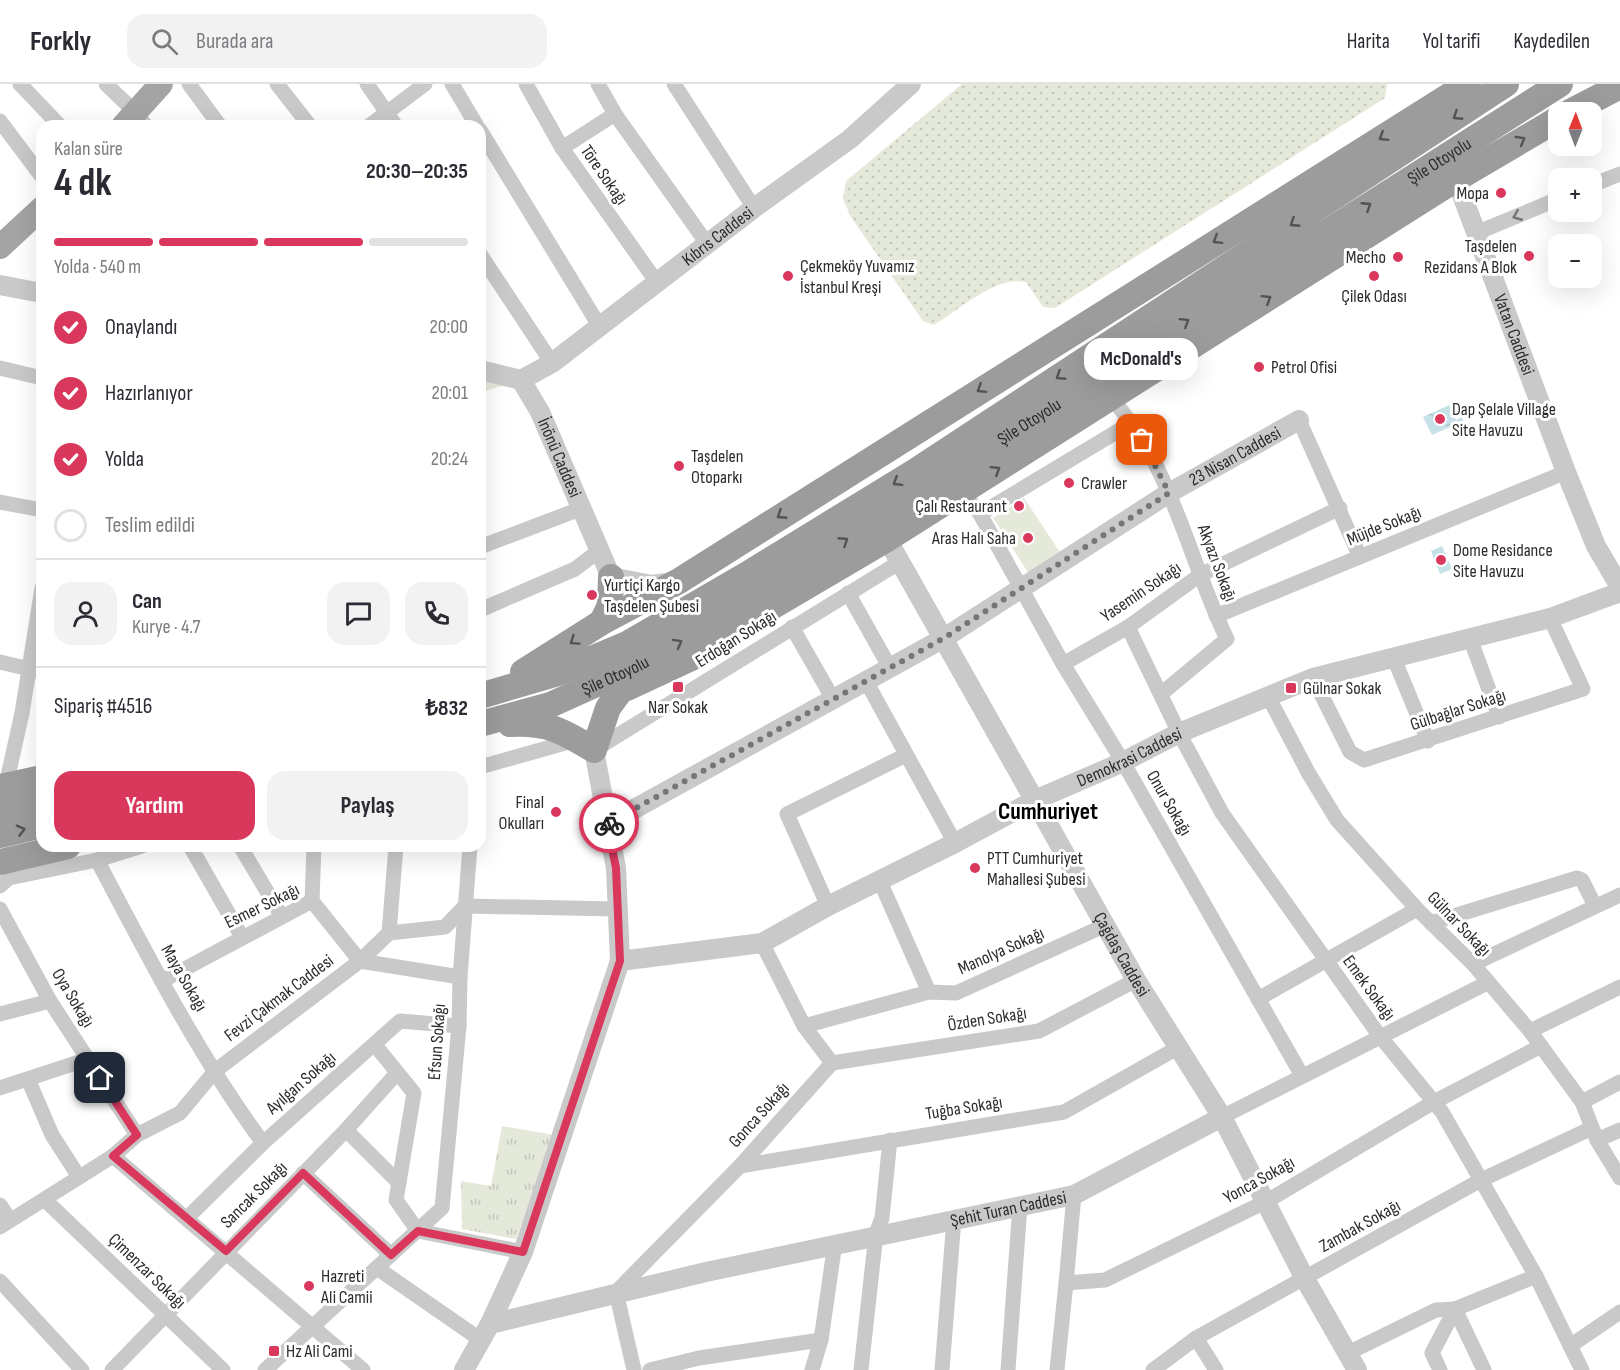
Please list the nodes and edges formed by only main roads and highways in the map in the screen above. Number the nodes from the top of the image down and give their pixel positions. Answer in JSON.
{"nodes":[{"id":1,"x":161,"y":84,"type":"edge"},
{"id":2,"x":1468,"y":84,"type":"edge"},
{"id":3,"x":1506,"y":84,"type":"edge"},
{"id":4,"x":1560,"y":84,"type":"edge"},
{"id":5,"x":1620,"y":86,"type":"edge"},
{"id":6,"x":1589,"y":102,"type":"edge"},
{"id":7,"x":136,"y":120,"type":"edge"},
{"id":8,"x":1548,"y":125,"type":"edge"},
{"id":9,"x":36,"y":215,"type":"edge"},
{"id":10,"x":0,"y":247,"type":"edge"},
{"id":11,"x":610,"y":577,"type":"road end"},
{"id":12,"x":602,"y":622,"type":"junction"},
{"id":13,"x":639,"y":665,"type":"junction"},
{"id":14,"x":620,"y":691,"type":"junction"},
{"id":15,"x":486,"y":693,"type":"edge"},
{"id":16,"x":486,"y":694,"type":"edge"},
{"id":17,"x":550,"y":705,"type":"junction"},
{"id":18,"x":486,"y":723,"type":"edge"},
{"id":19,"x":486,"y":725,"type":"edge"},
{"id":20,"x":36,"y":779,"type":"edge"},
{"id":21,"x":4,"y":782,"type":"edge"},
{"id":22,"x":36,"y":800,"type":"edge"},
{"id":23,"x":0,"y":809,"type":"edge"},
{"id":24,"x":36,"y":826,"type":"edge"},
{"id":25,"x":0,"y":835,"type":"edge"},
{"id":26,"x":42,"y":852,"type":"edge"},
{"id":27,"x":0,"y":862,"type":"edge"}],
"edges":[{"from":1,"to":7,"type":"main road"},
{"from":2,"to":12,"type":"highway","one_way":true},
{"from":3,"to":16,"type":"highway","name":"Şile Otoyolu","one_way":true},
{"from":13,"to":4,"type":"highway","name":"Şile Otoyolu","one_way":true},
{"from":5,"to":6,"type":"highway"},
{"from":14,"to":8,"type":"highway","one_way":true},
{"from":9,"to":10,"type":"main road"},
{"from":11,"to":12,"type":"highway"},
{"from":12,"to":15,"type":"highway","one_way":true},
{"from":13,"to":14,"type":"highway"},
{"from":13,"to":17,"type":"highway","name":"Şile Otoyolu"},
{"from":14,"to":17,"type":"highway"},
{"from":14,"to":19,"type":"highway"},
{"from":17,"to":18,"type":"highway","name":"Şile Otoyolu"},
{"from":20,"to":21,"type":"highway"},
{"from":22,"to":23,"type":"highway"},
{"from":25,"to":24,"type":"highway","one_way":true},
{"from":26,"to":27,"type":"highway"}]}
